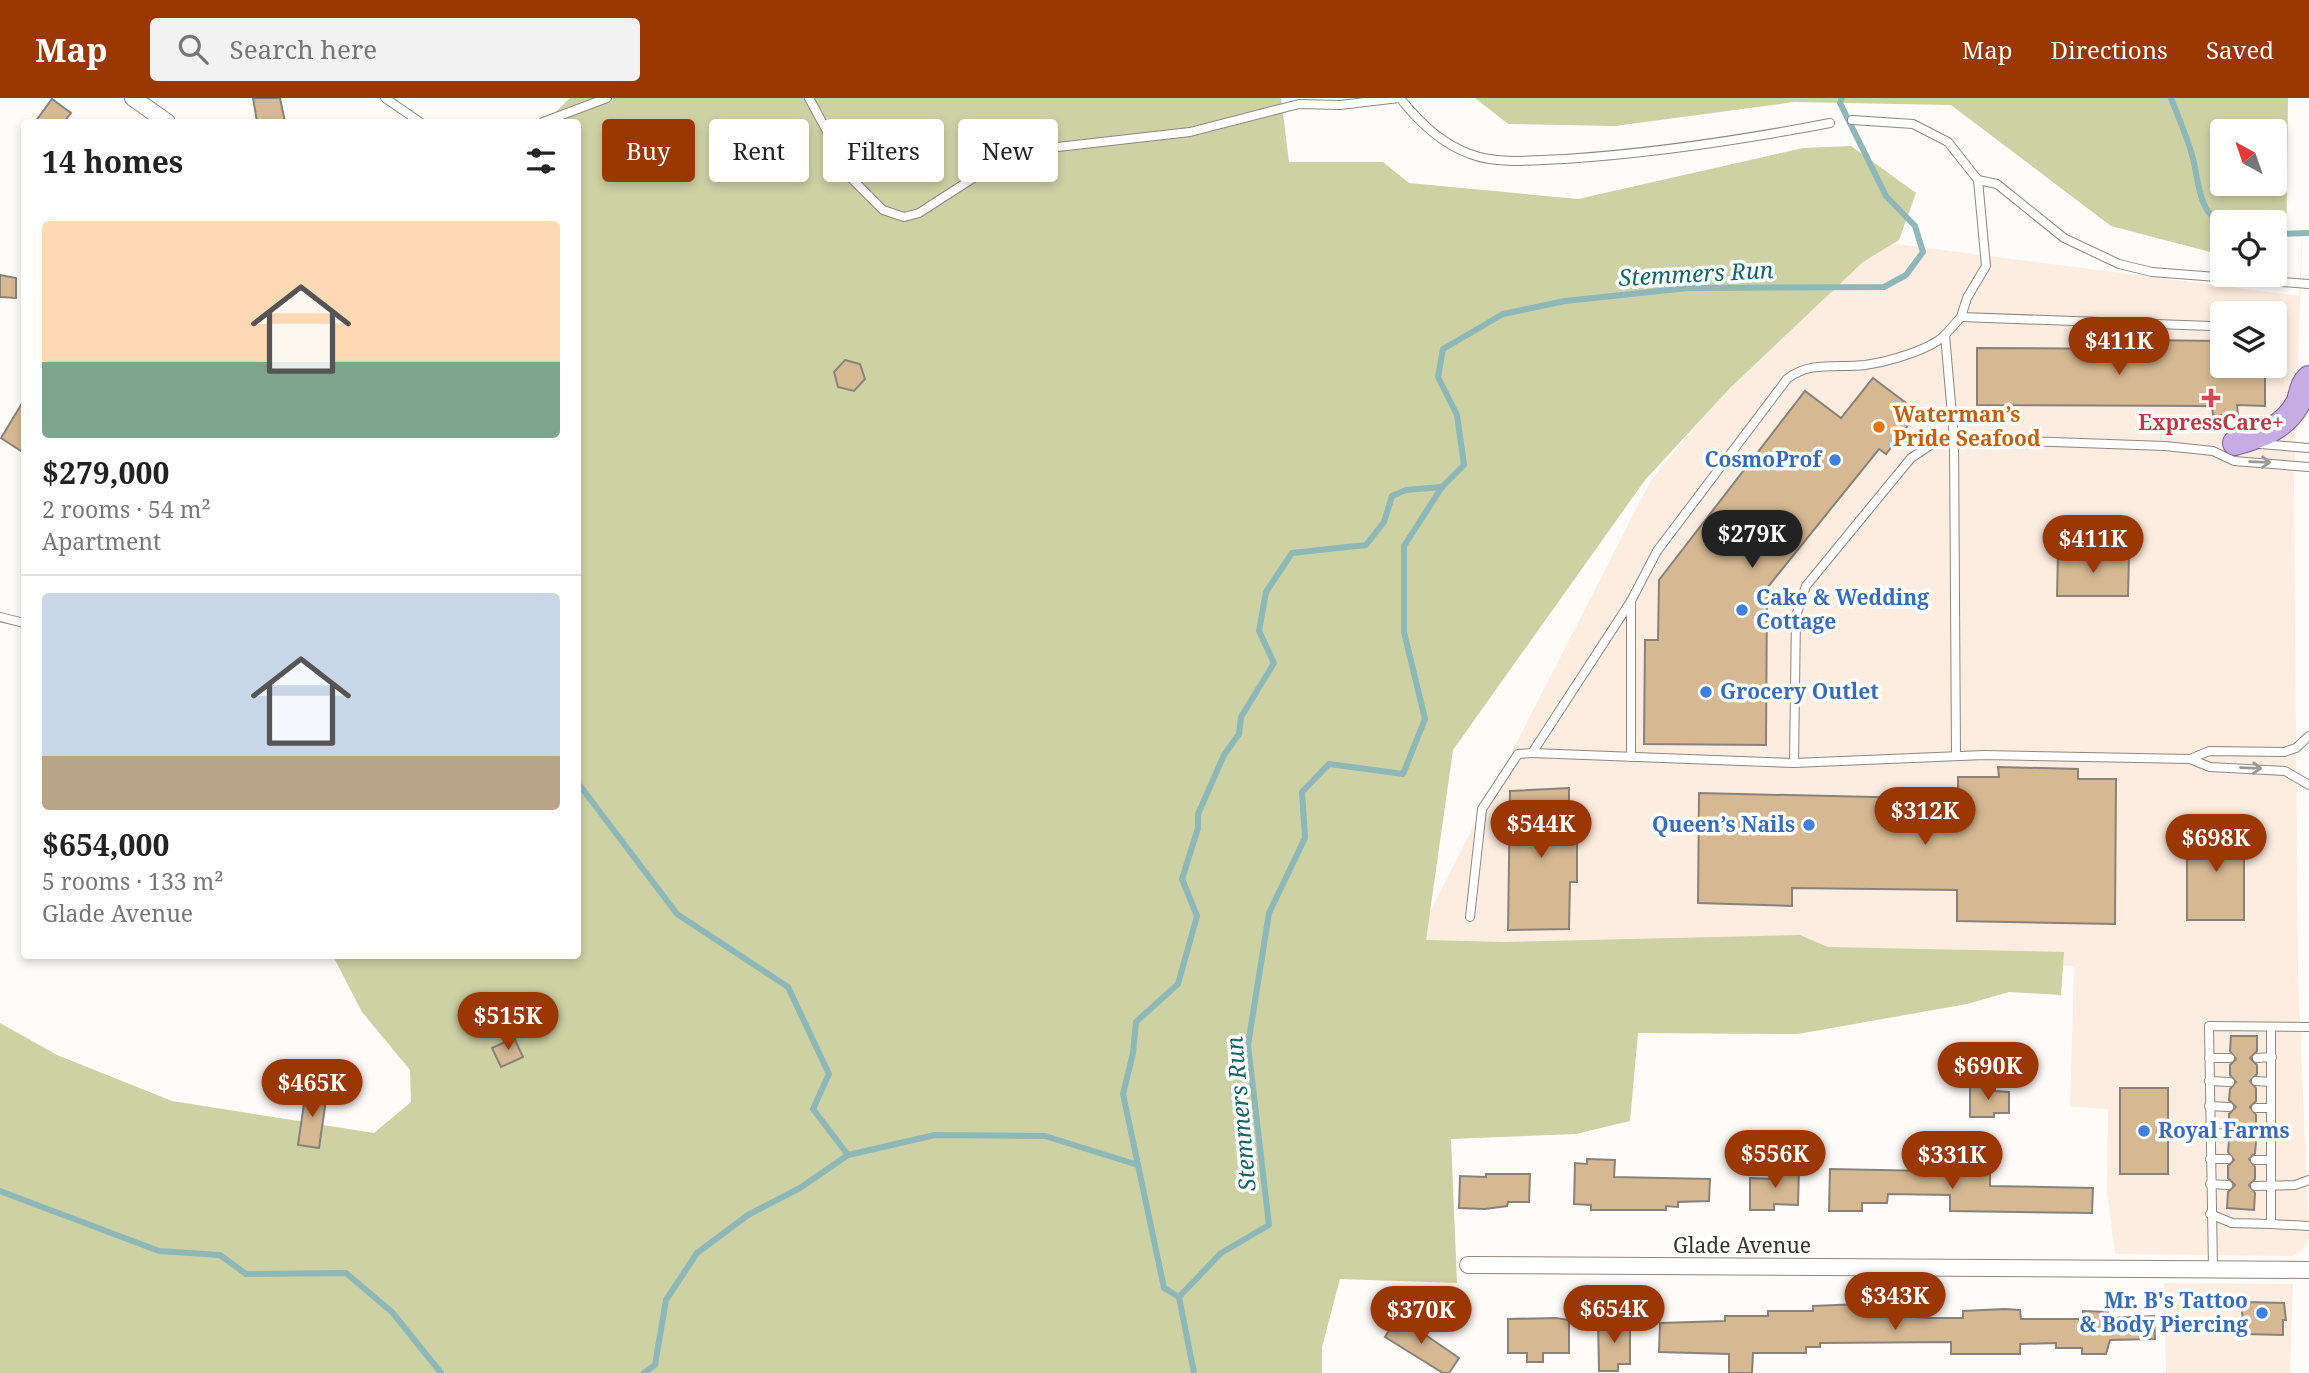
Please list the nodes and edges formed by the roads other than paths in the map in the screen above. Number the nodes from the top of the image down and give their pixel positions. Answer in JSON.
{"nodes":[{"id":1,"x":133,"y":98,"type":"edge"},
{"id":2,"x":385,"y":98,"type":"edge"},
{"id":3,"x":607,"y":98,"type":"edge"},
{"id":4,"x":809,"y":98,"type":"edge"},
{"id":5,"x":1400,"y":98,"type":"edge"},
{"id":6,"x":163,"y":119,"type":"edge"},
{"id":7,"x":416,"y":119,"type":"edge"},
{"id":8,"x":551,"y":119,"type":"edge"},
{"id":9,"x":1852,"y":120,"type":"dead end"},
{"id":10,"x":1830,"y":123,"type":"dead end"},
{"id":11,"x":1978,"y":180,"type":"junction"},
{"id":12,"x":2309,"y":284,"type":"edge"},
{"id":13,"x":1961,"y":317,"type":"junction"},
{"id":14,"x":2210,"y":326,"type":"edge"},
{"id":15,"x":1945,"y":335,"type":"junction"},
{"id":16,"x":2309,"y":378,"type":"edge"},
{"id":17,"x":1954,"y":438,"type":"junction"},
{"id":18,"x":2224,"y":447,"type":"junction"},
{"id":19,"x":2309,"y":448,"type":"edge"},
{"id":20,"x":2309,"y":467,"type":"edge"},
{"id":21,"x":1631,"y":601,"type":"junction"},
{"id":22,"x":0,"y":617,"type":"edge"},
{"id":23,"x":21,"y":622,"type":"edge"},
{"id":24,"x":2309,"y":736,"type":"edge"},
{"id":25,"x":1532,"y":753,"type":"junction"},
{"id":26,"x":1631,"y":757,"type":"junction"},
{"id":27,"x":1956,"y":757,"type":"junction"},
{"id":28,"x":2190,"y":759,"type":"junction"},
{"id":29,"x":1794,"y":763,"type":"junction"},
{"id":30,"x":2309,"y":785,"type":"edge"},
{"id":31,"x":1470,"y":918,"type":"dead end"},
{"id":32,"x":2271,"y":1027,"type":"junction"},
{"id":33,"x":2309,"y":1027,"type":"edge"},
{"id":34,"x":2272,"y":1057,"type":"junction"},
{"id":35,"x":2209,"y":1058,"type":"junction"},
{"id":36,"x":2230,"y":1058,"type":"dead end"},
{"id":37,"x":2257,"y":1058,"type":"dead end"},
{"id":38,"x":2209,"y":1081,"type":"junction"},
{"id":39,"x":2256,"y":1081,"type":"dead end"},
{"id":40,"x":2230,"y":1082,"type":"dead end"},
{"id":41,"x":2271,"y":1082,"type":"junction"},
{"id":42,"x":2209,"y":1106,"type":"junction"},
{"id":43,"x":2229,"y":1107,"type":"dead end"},
{"id":44,"x":2256,"y":1108,"type":"dead end"},
{"id":45,"x":2271,"y":1108,"type":"junction"},
{"id":46,"x":2229,"y":1133,"type":"dead end"},
{"id":47,"x":2209,"y":1134,"type":"junction"},
{"id":48,"x":2256,"y":1135,"type":"dead end"},
{"id":49,"x":2271,"y":1135,"type":"junction"},
{"id":50,"x":2210,"y":1158,"type":"junction"},
{"id":51,"x":2228,"y":1159,"type":"dead end"},
{"id":52,"x":2255,"y":1160,"type":"dead end"},
{"id":53,"x":2271,"y":1160,"type":"junction"},
{"id":54,"x":2309,"y":1180,"type":"edge"},
{"id":55,"x":2210,"y":1184,"type":"junction"},
{"id":56,"x":2228,"y":1185,"type":"dead end"},
{"id":57,"x":2255,"y":1186,"type":"dead end"},
{"id":58,"x":2271,"y":1186,"type":"junction"},
{"id":59,"x":2210,"y":1214,"type":"junction"},
{"id":60,"x":2271,"y":1224,"type":"junction"},
{"id":61,"x":2309,"y":1226,"type":"edge"},
{"id":62,"x":1468,"y":1265,"type":"dead end"},
{"id":63,"x":2213,"y":1269,"type":"junction"},
{"id":64,"x":2309,"y":1270,"type":"edge"}],
"edges":[{"from":1,"to":6,"type":"street"},
{"from":2,"to":7,"type":"lane"},
{"from":3,"to":8,"type":"lane"},
{"from":4,"to":5,"type":"lane"},
{"from":5,"to":10,"type":"lane"},
{"from":9,"to":11,"type":"lane"},
{"from":11,"to":12,"type":"lane"},
{"from":11,"to":13,"type":"lane"},
{"from":13,"to":14,"type":"lane"},
{"from":13,"to":15,"type":"lane"},
{"from":15,"to":17,"type":"lane"},
{"from":15,"to":21,"type":"lane"},
{"from":16,"to":18,"type":"main road"},
{"from":17,"to":18,"type":"lane"},
{"from":17,"to":27,"type":"lane"},
{"from":17,"to":29,"type":"lane"},
{"from":18,"to":19,"type":"lane"},
{"from":18,"to":20,"type":"lane","one_way":true},
{"from":21,"to":25,"type":"lane"},
{"from":21,"to":26,"type":"lane"},
{"from":22,"to":23,"type":"lane"},
{"from":24,"to":28,"type":"lane"},
{"from":25,"to":26,"type":"lane"},
{"from":25,"to":31,"type":"lane"},
{"from":26,"to":29,"type":"lane"},
{"from":27,"to":28,"type":"lane"},
{"from":27,"to":29,"type":"lane"},
{"from":28,"to":30,"type":"lane","one_way":true},
{"from":32,"to":33,"type":"lane"},
{"from":32,"to":34,"type":"lane"},
{"from":32,"to":35,"type":"lane"},
{"from":34,"to":37,"type":"lane"},
{"from":34,"to":41,"type":"lane"},
{"from":35,"to":36,"type":"lane"},
{"from":35,"to":38,"type":"lane"},
{"from":38,"to":40,"type":"lane"},
{"from":38,"to":42,"type":"lane"},
{"from":39,"to":41,"type":"lane"},
{"from":41,"to":45,"type":"lane"},
{"from":42,"to":43,"type":"lane"},
{"from":42,"to":47,"type":"lane"},
{"from":44,"to":45,"type":"lane"},
{"from":45,"to":49,"type":"lane"},
{"from":46,"to":47,"type":"lane"},
{"from":47,"to":50,"type":"lane"},
{"from":48,"to":49,"type":"lane"},
{"from":49,"to":53,"type":"lane"},
{"from":50,"to":51,"type":"lane"},
{"from":50,"to":55,"type":"lane"},
{"from":52,"to":53,"type":"lane"},
{"from":53,"to":58,"type":"lane"},
{"from":54,"to":58,"type":"lane"},
{"from":55,"to":56,"type":"lane"},
{"from":55,"to":59,"type":"lane"},
{"from":57,"to":58,"type":"lane"},
{"from":58,"to":60,"type":"lane"},
{"from":59,"to":60,"type":"lane"},
{"from":59,"to":63,"type":"lane"},
{"from":60,"to":61,"type":"lane"},
{"from":62,"to":63,"type":"street","name":"Glade Avenue"},
{"from":63,"to":64,"type":"street","name":"Glade Avenue"}]}
